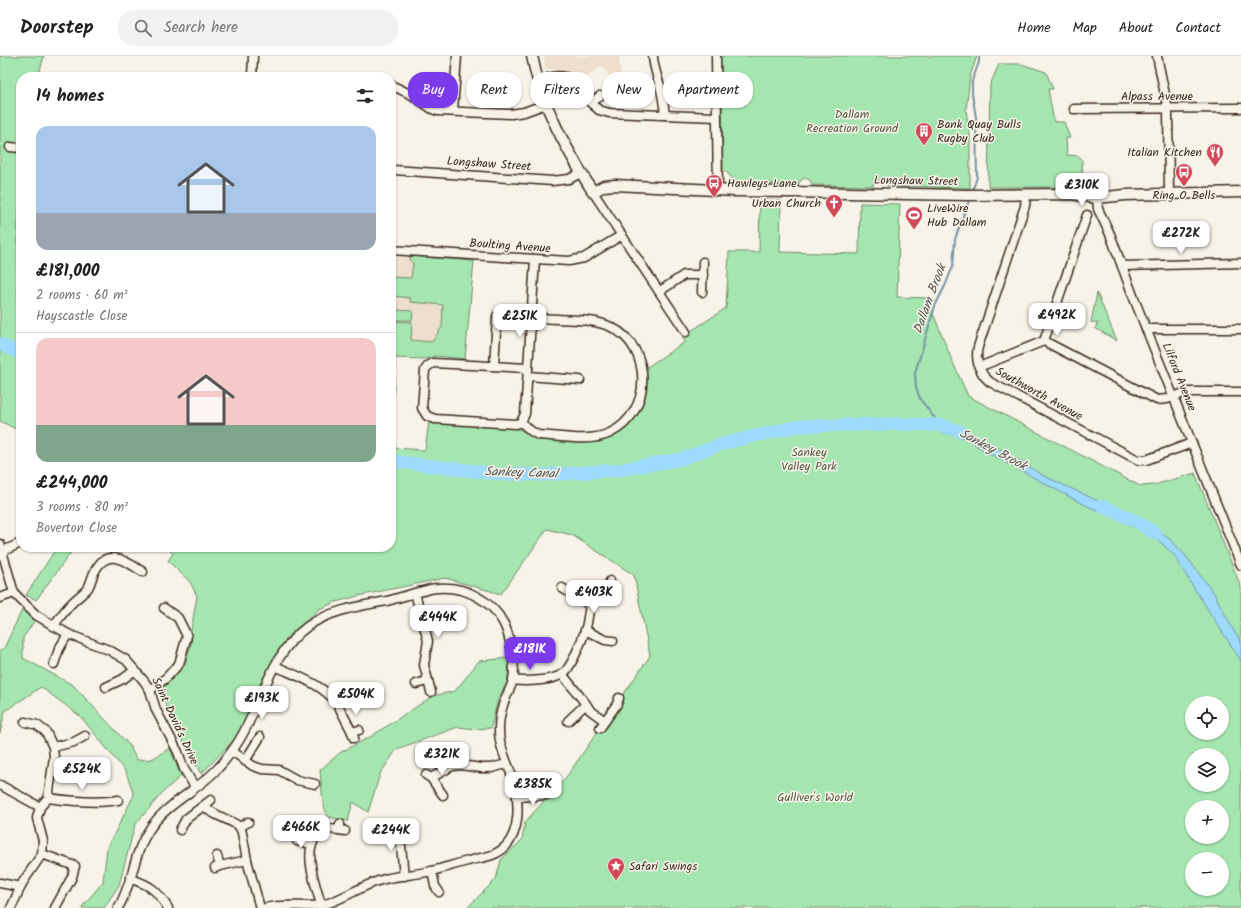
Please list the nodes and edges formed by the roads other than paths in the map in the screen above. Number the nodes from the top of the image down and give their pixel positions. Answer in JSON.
{"nodes":[{"id":1,"x":253,"y":56,"type":"edge"},
{"id":2,"x":457,"y":56,"type":"edge"},
{"id":3,"x":532,"y":56,"type":"edge"},
{"id":4,"x":716,"y":56,"type":"edge"},
{"id":5,"x":1157,"y":56,"type":"edge"},
{"id":6,"x":653,"y":57,"type":"dead end"},
{"id":7,"x":252,"y":72,"type":"edge"},
{"id":8,"x":536,"y":72,"type":"edge"},
{"id":9,"x":396,"y":88,"type":"edge"},
{"id":10,"x":600,"y":96,"type":"dead end"},
{"id":11,"x":594,"y":101,"type":"edge"},
{"id":12,"x":594,"y":106,"type":"edge"},
{"id":13,"x":535,"y":108,"type":"edge"},
{"id":14,"x":548,"y":108,"type":"edge"},
{"id":15,"x":1074,"y":108,"type":"dead end"},
{"id":16,"x":1241,"y":108,"type":"edge"},
{"id":17,"x":1168,"y":109,"type":"junction"},
{"id":18,"x":453,"y":111,"type":"junction"},
{"id":19,"x":665,"y":115,"type":"junction"},
{"id":20,"x":717,"y":117,"type":"junction"},
{"id":21,"x":10,"y":148,"type":"dead end"},
{"id":22,"x":16,"y":148,"type":"edge"},
{"id":23,"x":396,"y":170,"type":"edge"},
{"id":24,"x":581,"y":173,"type":"junction"},
{"id":25,"x":718,"y":190,"type":"junction"},
{"id":26,"x":593,"y":192,"type":"junction"},
{"id":27,"x":1241,"y":192,"type":"edge"},
{"id":28,"x":1169,"y":194,"type":"junction"},
{"id":29,"x":1026,"y":195,"type":"junction"},
{"id":30,"x":1096,"y":198,"type":"junction"},
{"id":31,"x":1087,"y":215,"type":"dead end"},
{"id":32,"x":1083,"y":225,"type":"junction"},
{"id":33,"x":1092,"y":228,"type":"dead end"},
{"id":34,"x":622,"y":235,"type":"junction"},
{"id":35,"x":396,"y":250,"type":"edge"},
{"id":36,"x":534,"y":260,"type":"junction"},
{"id":37,"x":703,"y":262,"type":"dead end"},
{"id":38,"x":1241,"y":263,"type":"edge"},
{"id":39,"x":1122,"y":266,"type":"junction"},
{"id":40,"x":702,"y":275,"type":"junction"},
{"id":41,"x":660,"y":291,"type":"junction"},
{"id":42,"x":702,"y":292,"type":"dead end"},
{"id":43,"x":532,"y":318,"type":"junction"},
{"id":44,"x":1146,"y":329,"type":"junction"},
{"id":45,"x":1241,"y":329,"type":"edge"},
{"id":46,"x":686,"y":332,"type":"dead end"},
{"id":47,"x":1044,"y":341,"type":"junction"},
{"id":48,"x":494,"y":366,"type":"junction"},
{"id":49,"x":979,"y":367,"type":"junction"},
{"id":50,"x":528,"y":372,"type":"junction"},
{"id":51,"x":580,"y":380,"type":"dead end"},
{"id":52,"x":1241,"y":392,"type":"edge"},
{"id":53,"x":1174,"y":396,"type":"junction"},
{"id":54,"x":521,"y":422,"type":"junction"},
{"id":55,"x":1192,"y":443,"type":"junction"},
{"id":56,"x":16,"y":544,"type":"edge"},
{"id":57,"x":1,"y":547,"type":"edge"},
{"id":58,"x":1241,"y":565,"type":"edge"},
{"id":59,"x":143,"y":572,"type":"dead end"},
{"id":60,"x":610,"y":581,"type":"dead end"},
{"id":61,"x":562,"y":588,"type":"dead end"},
{"id":62,"x":14,"y":593,"type":"junction"},
{"id":63,"x":415,"y":593,"type":"junction"},
{"id":64,"x":0,"y":598,"type":"edge"},
{"id":65,"x":590,"y":605,"type":"junction"},
{"id":66,"x":164,"y":608,"type":"dead end"},
{"id":67,"x":53,"y":626,"type":"junction"},
{"id":68,"x":585,"y":630,"type":"junction"},
{"id":69,"x":68,"y":634,"type":"junction"},
{"id":70,"x":614,"y":641,"type":"dead end"},
{"id":71,"x":54,"y":664,"type":"dead end"},
{"id":72,"x":275,"y":666,"type":"junction"},
{"id":73,"x":135,"y":670,"type":"junction"},
{"id":74,"x":562,"y":674,"type":"junction"},
{"id":75,"x":513,"y":680,"type":"junction"},
{"id":76,"x":427,"y":681,"type":"junction"},
{"id":77,"x":416,"y":684,"type":"dead end"},
{"id":78,"x":106,"y":687,"type":"dead end"},
{"id":79,"x":150,"y":690,"type":"junction"},
{"id":80,"x":431,"y":692,"type":"dead end"},
{"id":81,"x":345,"y":697,"type":"dead end"},
{"id":82,"x":619,"y":698,"type":"dead end"},
{"id":83,"x":338,"y":703,"type":"junction"},
{"id":84,"x":586,"y":704,"type":"junction"},
{"id":85,"x":568,"y":721,"type":"dead end"},
{"id":86,"x":25,"y":722,"type":"dead end"},
{"id":87,"x":355,"y":733,"type":"dead end"},
{"id":88,"x":85,"y":736,"type":"dead end"},
{"id":89,"x":262,"y":736,"type":"dead end"},
{"id":90,"x":53,"y":747,"type":"junction"},
{"id":91,"x":232,"y":751,"type":"junction"},
{"id":92,"x":245,"y":761,"type":"junction"},
{"id":93,"x":507,"y":764,"type":"junction"},
{"id":94,"x":315,"y":784,"type":"dead end"},
{"id":95,"x":0,"y":785,"type":"edge"},
{"id":96,"x":195,"y":787,"type":"junction"},
{"id":97,"x":443,"y":795,"type":"dead end"},
{"id":98,"x":547,"y":795,"type":"dead end"},
{"id":99,"x":517,"y":797,"type":"junction"},
{"id":100,"x":48,"y":798,"type":"junction"},
{"id":101,"x":118,"y":800,"type":"dead end"},
{"id":102,"x":211,"y":800,"type":"dead end"},
{"id":103,"x":204,"y":806,"type":"junction"},
{"id":104,"x":40,"y":807,"type":"junction"},
{"id":105,"x":248,"y":822,"type":"dead end"},
{"id":106,"x":392,"y":823,"type":"dead end"},
{"id":107,"x":240,"y":828,"type":"junction"},
{"id":108,"x":342,"y":829,"type":"dead end"},
{"id":109,"x":180,"y":830,"type":"dead end"},
{"id":110,"x":297,"y":841,"type":"dead end"},
{"id":111,"x":312,"y":844,"type":"junction"},
{"id":112,"x":42,"y":854,"type":"junction"},
{"id":113,"x":217,"y":856,"type":"dead end"},
{"id":114,"x":248,"y":860,"type":"junction"},
{"id":115,"x":432,"y":871,"type":"junction"},
{"id":116,"x":404,"y":876,"type":"junction"},
{"id":117,"x":130,"y":879,"type":"junction"},
{"id":118,"x":0,"y":883,"type":"edge"},
{"id":119,"x":22,"y":887,"type":"junction"},
{"id":120,"x":439,"y":892,"type":"dead end"},
{"id":121,"x":321,"y":905,"type":"junction"},
{"id":122,"x":11,"y":908,"type":"edge"},
{"id":123,"x":56,"y":908,"type":"edge"},
{"id":124,"x":118,"y":908,"type":"edge"},
{"id":125,"x":168,"y":908,"type":"edge"},
{"id":126,"x":260,"y":908,"type":"edge"},
{"id":127,"x":265,"y":908,"type":"edge"}],
"edges":[{"from":1,"to":7,"type":"street"},
{"from":2,"to":18,"type":"street"},
{"from":3,"to":8,"type":"street"},
{"from":4,"to":20,"type":"street"},
{"from":5,"to":17,"type":"street"},
{"from":6,"to":19,"type":"street"},
{"from":9,"to":18,"type":"street"},
{"from":10,"to":11,"type":"street"},
{"from":12,"to":19,"type":"street"},
{"from":13,"to":18,"type":"street"},
{"from":14,"to":24,"type":"street"},
{"from":15,"to":17,"type":"street","name":"Alpass Avenue"},
{"from":16,"to":17,"type":"street","name":"Alpass Avenue"},
{"from":17,"to":28,"type":"street"},
{"from":19,"to":20,"type":"street"},
{"from":20,"to":25,"type":"street"},
{"from":21,"to":22,"type":"street"},
{"from":23,"to":24,"type":"street","name":"Longshaw Street"},
{"from":24,"to":26,"type":"street"},
{"from":25,"to":26,"type":"street","name":"Longshaw Street"},
{"from":25,"to":29,"type":"street","name":"Longshaw Street"},
{"from":26,"to":34,"type":"street"},
{"from":27,"to":28,"type":"street","name":"Longshaw Street"},
{"from":28,"to":30,"type":"street","name":"Longshaw Street"},
{"from":29,"to":30,"type":"street","name":"Longshaw Street"},
{"from":29,"to":49,"type":"street","name":"Southworth Avenue"},
{"from":30,"to":39,"type":"street","name":"Lilford Avenue"},
{"from":31,"to":32,"type":"street"},
{"from":32,"to":33,"type":"street"},
{"from":32,"to":47,"type":"street"},
{"from":34,"to":36,"type":"street","name":"Boulting Avenue"},
{"from":34,"to":41,"type":"street"},
{"from":35,"to":36,"type":"street","name":"Boulting Avenue"},
{"from":36,"to":43,"type":"street"},
{"from":37,"to":40,"type":"street"},
{"from":38,"to":39,"type":"street"},
{"from":39,"to":44,"type":"street","name":"Lilford Avenue"},
{"from":40,"to":41,"type":"street"},
{"from":40,"to":42,"type":"street"},
{"from":41,"to":46,"type":"street"},
{"from":43,"to":48,"type":"street"},
{"from":43,"to":50,"type":"street"},
{"from":43,"to":54,"type":"street"},
{"from":44,"to":45,"type":"street"},
{"from":44,"to":53,"type":"street","name":"Lilford Avenue"},
{"from":47,"to":49,"type":"street"},
{"from":47,"to":53,"type":"street"},
{"from":48,"to":50,"type":"street"},
{"from":48,"to":54,"type":"street"},
{"from":49,"to":55,"type":"street","name":"Southworth Avenue"},
{"from":50,"to":51,"type":"street"},
{"from":50,"to":54,"type":"street"},
{"from":52,"to":53,"type":"street"},
{"from":53,"to":55,"type":"street","name":"Lilford Avenue"},
{"from":55,"to":58,"type":"street","name":"Lilford Avenue"},
{"from":56,"to":57,"type":"street"},
{"from":57,"to":62,"type":"street"},
{"from":59,"to":67,"type":"street"},
{"from":60,"to":65,"type":"street"},
{"from":61,"to":65,"type":"street"},
{"from":62,"to":64,"type":"street"},
{"from":62,"to":67,"type":"street","name":"Saint David's Drive"},
{"from":63,"to":72,"type":"street"},
{"from":63,"to":75,"type":"street"},
{"from":63,"to":76,"type":"street"},
{"from":65,"to":68,"type":"street"},
{"from":66,"to":79,"type":"street"},
{"from":67,"to":69,"type":"street","name":"Saint David's Drive"},
{"from":68,"to":70,"type":"street"},
{"from":68,"to":74,"type":"street"},
{"from":69,"to":71,"type":"street"},
{"from":69,"to":73,"type":"street","name":"Saint David's Drive"},
{"from":72,"to":83,"type":"street"},
{"from":72,"to":91,"type":"street"},
{"from":73,"to":78,"type":"street"},
{"from":73,"to":79,"type":"street","name":"Saint David's Drive"},
{"from":74,"to":75,"type":"street"},
{"from":74,"to":84,"type":"street"},
{"from":75,"to":93,"type":"street"},
{"from":76,"to":77,"type":"street"},
{"from":76,"to":80,"type":"street"},
{"from":79,"to":96,"type":"street","name":"Saint David's Drive"},
{"from":81,"to":83,"type":"street"},
{"from":82,"to":84,"type":"street"},
{"from":83,"to":87,"type":"street"},
{"from":84,"to":85,"type":"street"},
{"from":86,"to":90,"type":"street"},
{"from":88,"to":90,"type":"street"},
{"from":89,"to":92,"type":"street"},
{"from":90,"to":100,"type":"street"},
{"from":91,"to":92,"type":"street"},
{"from":91,"to":96,"type":"street"},
{"from":92,"to":94,"type":"street"},
{"from":93,"to":97,"type":"street"},
{"from":93,"to":99,"type":"street"},
{"from":95,"to":104,"type":"street"},
{"from":96,"to":117,"type":"street"},
{"from":98,"to":99,"type":"street"},
{"from":99,"to":115,"type":"street"},
{"from":100,"to":101,"type":"street"},
{"from":100,"to":104,"type":"street"},
{"from":102,"to":103,"type":"street"},
{"from":103,"to":107,"type":"street"},
{"from":103,"to":109,"type":"street"},
{"from":104,"to":112,"type":"street"},
{"from":105,"to":107,"type":"street"},
{"from":106,"to":116,"type":"street"},
{"from":107,"to":114,"type":"street"},
{"from":108,"to":111,"type":"street"},
{"from":110,"to":111,"type":"street"},
{"from":111,"to":121,"type":"street"},
{"from":112,"to":119,"type":"street"},
{"from":112,"to":123,"type":"street"},
{"from":113,"to":114,"type":"street"},
{"from":114,"to":126,"type":"street"},
{"from":115,"to":116,"type":"street"},
{"from":115,"to":120,"type":"street"},
{"from":116,"to":121,"type":"street"},
{"from":117,"to":124,"type":"street"},
{"from":117,"to":125,"type":"street"},
{"from":118,"to":119,"type":"street"},
{"from":119,"to":122,"type":"street"},
{"from":121,"to":127,"type":"street"}]}
